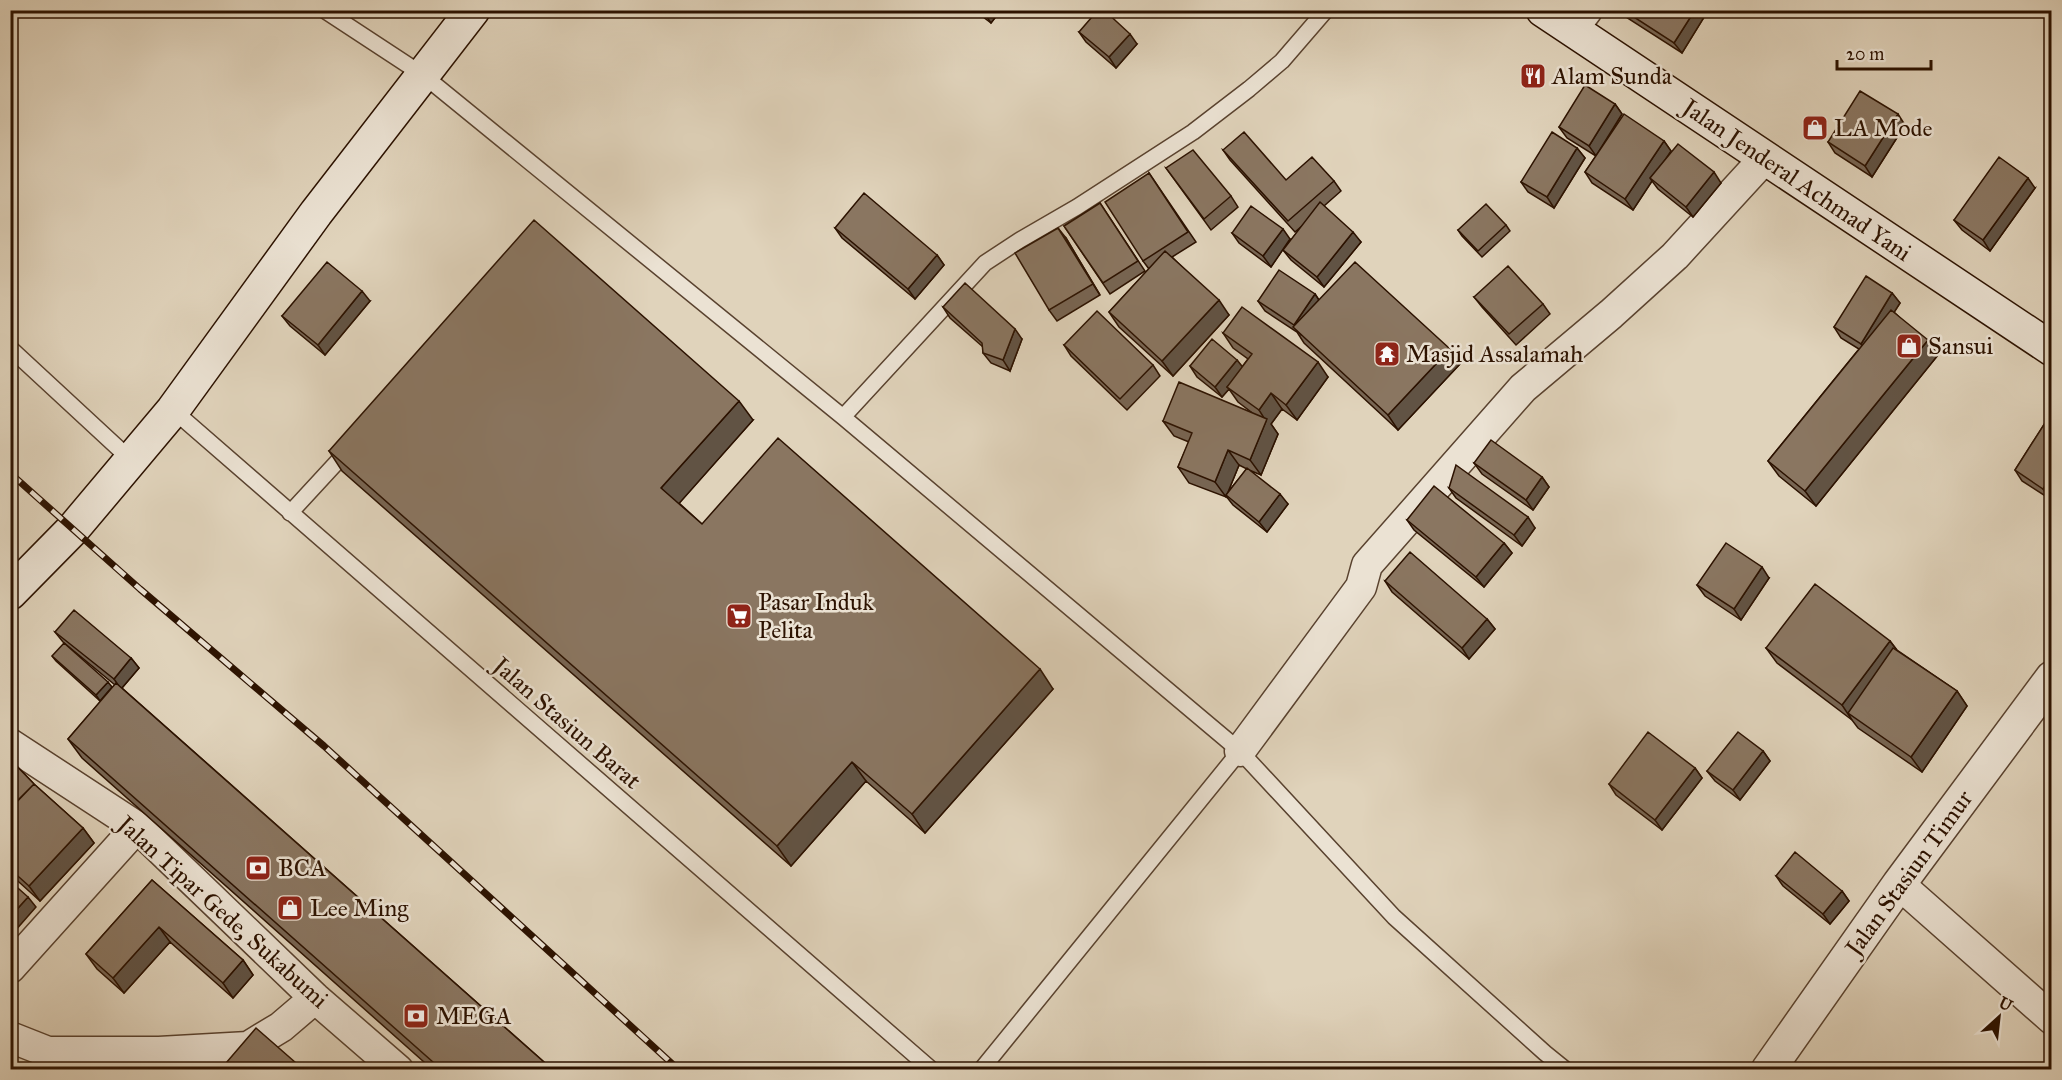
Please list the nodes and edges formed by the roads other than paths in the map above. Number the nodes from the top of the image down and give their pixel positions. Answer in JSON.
{"nodes":[{"id":1,"x":324,"y":10,"type":"edge"},
{"id":2,"x":473,"y":10,"type":"edge"},
{"id":3,"x":1326,"y":10,"type":"edge"},
{"id":4,"x":1543,"y":10,"type":"edge"},
{"id":5,"x":1580,"y":20,"type":"edge"},
{"id":6,"x":423,"y":75,"type":"junction"},
{"id":7,"x":1764,"y":159,"type":"junction"},
{"id":8,"x":10,"y":348,"type":"edge"},
{"id":9,"x":2052,"y":349,"type":"edge"},
{"id":10,"x":172,"y":410,"type":"junction"},
{"id":11,"x":843,"y":417,"type":"junction"},
{"id":12,"x":363,"y":434,"type":"edge"},
{"id":13,"x":130,"y":460,"type":"junction"},
{"id":14,"x":290,"y":513,"type":"junction"},
{"id":15,"x":10,"y":593,"type":"edge"},
{"id":16,"x":2052,"y":678,"type":"edge"},
{"id":17,"x":10,"y":744,"type":"edge"},
{"id":18,"x":1240,"y":751,"type":"junction"},
{"id":19,"x":136,"y":827,"type":"junction"},
{"id":20,"x":1899,"y":884,"type":"junction"},
{"id":21,"x":10,"y":968,"type":"edge"},
{"id":22,"x":315,"y":998,"type":"junction"},
{"id":23,"x":2052,"y":1019,"type":"edge"},
{"id":24,"x":10,"y":1037,"type":"edge"},
{"id":25,"x":398,"y":1070,"type":"edge"},
{"id":26,"x":932,"y":1070,"type":"edge"},
{"id":27,"x":981,"y":1070,"type":"edge"},
{"id":28,"x":1566,"y":1070,"type":"edge"},
{"id":29,"x":1768,"y":1070,"type":"edge"}],
"edges":[{"from":1,"to":6,"type":"lane"},
{"from":2,"to":6,"type":"main road"},
{"from":3,"to":11,"type":"lane"},
{"from":4,"to":5,"type":"main road","name":"Jalan Jenderal Achmad Yani"},
{"from":5,"to":7,"type":"main road","name":"Jalan Jenderal Achmad Yani"},
{"from":6,"to":10,"type":"main road"},
{"from":6,"to":11,"type":"lane"},
{"from":7,"to":9,"type":"main road","name":"Jalan Jenderal Achmad Yani"},
{"from":7,"to":18,"type":"street"},
{"from":8,"to":13,"type":"lane"},
{"from":10,"to":13,"type":"main road"},
{"from":10,"to":14,"type":"lane","name":"Jalan Stasiun Barat"},
{"from":11,"to":18,"type":"lane"},
{"from":12,"to":14,"type":"lane"},
{"from":13,"to":15,"type":"main road"},
{"from":14,"to":26,"type":"lane","name":"Jalan Stasiun Barat"},
{"from":16,"to":20,"type":"main road","name":"Jalan Stasiun Timur"},
{"from":17,"to":19,"type":"street","name":"Jalan Tipar Gede, Sukabumi"},
{"from":18,"to":27,"type":"lane"},
{"from":18,"to":28,"type":"lane"},
{"from":19,"to":21,"type":"street"},
{"from":19,"to":22,"type":"street","name":"Jalan Tipar Gede, Sukabumi"},
{"from":20,"to":23,"type":"street"},
{"from":20,"to":29,"type":"main road","name":"Jalan Stasiun Timur"},
{"from":22,"to":24,"type":"street"},
{"from":22,"to":25,"type":"street","name":"Jalan Tipar Gede, Sukabumi"}]}
